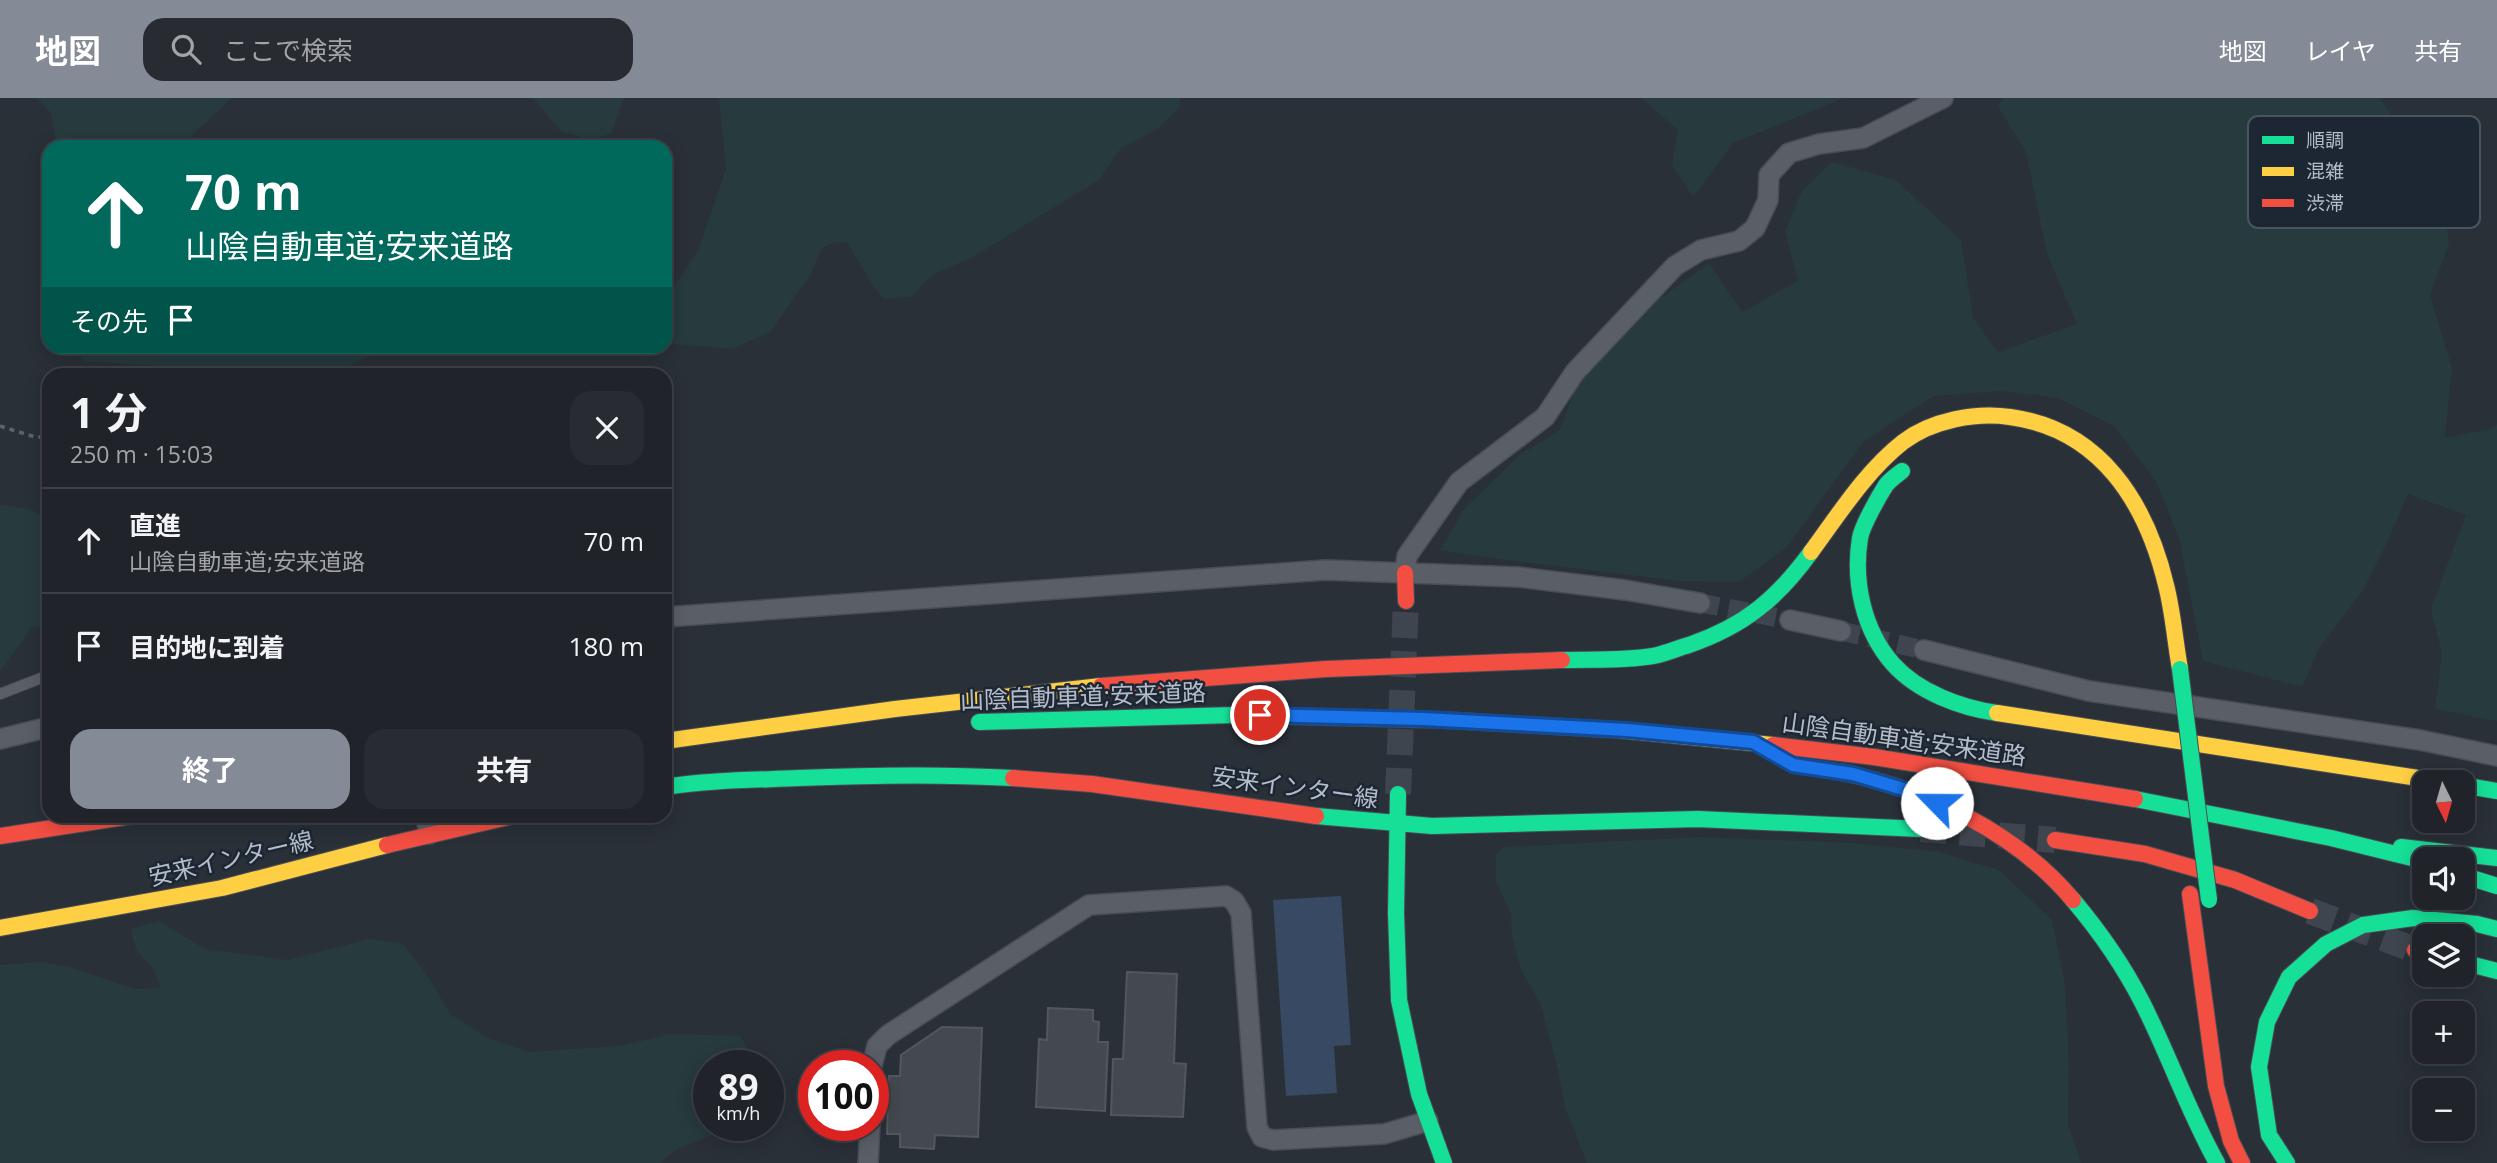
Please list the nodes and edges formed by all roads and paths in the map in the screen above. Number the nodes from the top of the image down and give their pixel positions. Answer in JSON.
{"nodes":[{"id":1,"x":1943,"y":98,"type":"edge"},
{"id":2,"x":0,"y":426,"type":"edge"},
{"id":3,"x":2018,"y":435,"type":"dead end"},
{"id":4,"x":42,"y":436,"type":"edge"},
{"id":5,"x":2042,"y":442,"type":"dead end"},
{"id":6,"x":2066,"y":453,"type":"dead end"},
{"id":7,"x":1919,"y":457,"type":"dead end"},
{"id":8,"x":2117,"y":507,"type":"dead end"},
{"id":9,"x":1405,"y":573,"type":"junction"},
{"id":10,"x":1406,"y":601,"type":"tunnel mouth"},
{"id":11,"x":1700,"y":603,"type":"tunnel mouth"},
{"id":12,"x":672,"y":617,"type":"edge"},
{"id":13,"x":1790,"y":620,"type":"tunnel mouth"},
{"id":14,"x":1842,"y":631,"type":"tunnel mouth"},
{"id":15,"x":1924,"y":650,"type":"tunnel mouth"},
{"id":16,"x":42,"y":678,"type":"edge"},
{"id":17,"x":2164,"y":692,"type":"dead end"},
{"id":18,"x":0,"y":694,"type":"edge"},
{"id":19,"x":969,"y":722,"type":"dead end"},
{"id":20,"x":876,"y":728,"type":"dead end"},
{"id":21,"x":42,"y":729,"type":"edge"},
{"id":22,"x":0,"y":739,"type":"edge"},
{"id":23,"x":672,"y":742,"type":"edge"},
{"id":24,"x":1753,"y":742,"type":"junction"},
{"id":25,"x":672,"y":743,"type":"edge"},
{"id":26,"x":2497,"y":756,"type":"edge"},
{"id":27,"x":2174,"y":757,"type":"dead end"},
{"id":28,"x":1793,"y":765,"type":"dead end"},
{"id":29,"x":1829,"y":770,"type":"dead end"},
{"id":30,"x":2412,"y":777,"type":"edge"},
{"id":31,"x":672,"y":786,"type":"edge"},
{"id":32,"x":2475,"y":787,"type":"edge"},
{"id":33,"x":2497,"y":791,"type":"edge"},
{"id":34,"x":1398,"y":794,"type":"tunnel mouth"},
{"id":35,"x":2179,"y":798,"type":"dead end"},
{"id":36,"x":83,"y":823,"type":"edge"},
{"id":37,"x":446,"y":823,"type":"edge"},
{"id":38,"x":1397,"y":824,"type":"junction"},
{"id":39,"x":427,"y":825,"type":"edge"},
{"id":40,"x":2182,"y":825,"type":"dead end"},
{"id":41,"x":1921,"y":829,"type":"tunnel mouth"},
{"id":42,"x":0,"y":835,"type":"edge"},
{"id":43,"x":2055,"y":840,"type":"tunnel mouth"},
{"id":44,"x":2497,"y":849,"type":"edge"},
{"id":45,"x":2475,"y":851,"type":"edge"},
{"id":46,"x":2185,"y":853,"type":"dead end"},
{"id":47,"x":2412,"y":856,"type":"edge"},
{"id":48,"x":2475,"y":858,"type":"edge"},
{"id":49,"x":2497,"y":858,"type":"edge"},
{"id":50,"x":2475,"y":870,"type":"edge"},
{"id":51,"x":2497,"y":874,"type":"edge"},
{"id":52,"x":2475,"y":879,"type":"edge"},
{"id":53,"x":2497,"y":886,"type":"edge"},
{"id":54,"x":2210,"y":906,"type":"dead end"},
{"id":55,"x":2310,"y":911,"type":"tunnel mouth"},
{"id":56,"x":0,"y":928,"type":"edge"},
{"id":57,"x":2497,"y":929,"type":"edge"},
{"id":58,"x":2475,"y":965,"type":"edge"},
{"id":59,"x":2497,"y":971,"type":"edge"},
{"id":60,"x":876,"y":1050,"type":"edge"},
{"id":61,"x":1429,"y":1121,"type":"junction"},
{"id":62,"x":869,"y":1141,"type":"edge"},
{"id":63,"x":868,"y":1163,"type":"edge"},
{"id":64,"x":1444,"y":1163,"type":"edge"},
{"id":65,"x":2217,"y":1163,"type":"edge"},
{"id":66,"x":2242,"y":1163,"type":"edge"},
{"id":67,"x":2287,"y":1163,"type":"edge"}],
"edges":[{"from":1,"to":9,"type":"street"},
{"from":2,"to":4,"type":"path"},
{"from":3,"to":5,"type":"main road"},
{"from":6,"to":8,"type":"main road"},
{"from":7,"to":30,"type":"main road"},
{"from":9,"to":10,"type":"main road"},
{"from":9,"to":11,"type":"street"},
{"from":9,"to":12,"type":"street"},
{"from":13,"to":14,"type":"street"},
{"from":15,"to":26,"type":"street"},
{"from":16,"to":18,"type":"lane"},
{"from":17,"to":27,"type":"main road"},
{"from":19,"to":24,"type":"main road","name":"山陰自動車道;安来道路"},
{"from":20,"to":25,"type":"main road"},
{"from":21,"to":22,"type":"street"},
{"from":23,"to":54,"type":"main road","bridge":true},
{"from":24,"to":28,"type":"main road"},
{"from":24,"to":47,"type":"main road","name":"山陰自動車道;安来道路"},
{"from":29,"to":65,"type":"main road"},
{"from":31,"to":38,"type":"main road","name":"安来インター線"},
{"from":32,"to":33,"type":"main road"},
{"from":34,"to":38,"type":"main road"},
{"from":35,"to":40,"type":"main road"},
{"from":36,"to":42,"type":"main road"},
{"from":37,"to":39,"type":"main road","name":"安来インター線"},
{"from":38,"to":41,"type":"main road","name":"安来インター線"},
{"from":38,"to":61,"type":"main road"},
{"from":39,"to":56,"type":"main road","name":"安来インター線"},
{"from":43,"to":55,"type":"main road"},
{"from":44,"to":45,"type":"main road"},
{"from":46,"to":66,"type":"main road"},
{"from":48,"to":49,"type":"main road","name":"山陰自動車道;安来道路"},
{"from":50,"to":51,"type":"main road"},
{"from":52,"to":53,"type":"main road"},
{"from":57,"to":67,"type":"main road"},
{"from":58,"to":59,"type":"main road"},
{"from":60,"to":61,"type":"street"},
{"from":61,"to":64,"type":"main road"},
{"from":62,"to":63,"type":"street"}]}
